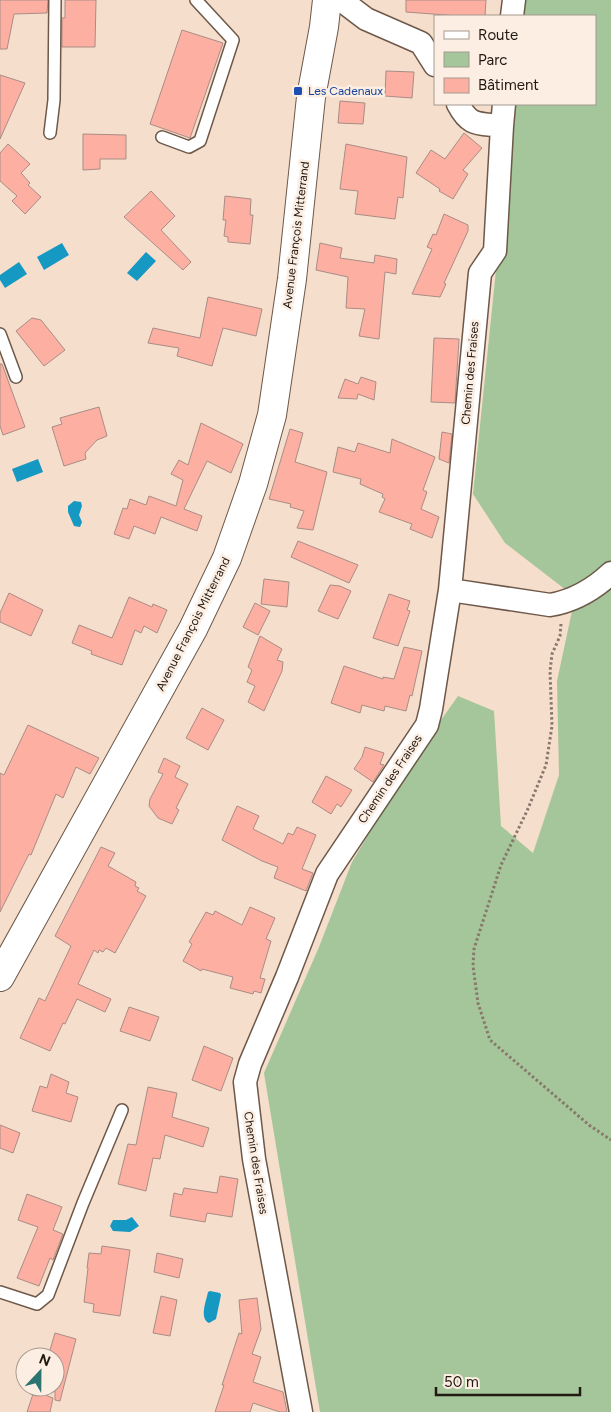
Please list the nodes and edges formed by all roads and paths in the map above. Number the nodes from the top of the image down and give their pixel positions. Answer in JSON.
{"nodes":[{"id":1,"x":54,"y":0,"type":"edge"},
{"id":2,"x":196,"y":0,"type":"edge"},
{"id":3,"x":327,"y":0,"type":"edge"},
{"id":4,"x":341,"y":0,"type":"edge"},
{"id":5,"x":514,"y":0,"type":"edge"},
{"id":6,"x":512,"y":15,"type":"edge"},
{"id":7,"x":434,"y":63,"type":"edge"},
{"id":8,"x":459,"y":105,"type":"edge"},
{"id":9,"x":504,"y":105,"type":"edge"},
{"id":10,"x":502,"y":126,"type":"junction"},
{"id":11,"x":50,"y":133,"type":"dead end"},
{"id":12,"x":162,"y":137,"type":"dead end"},
{"id":13,"x":0,"y":334,"type":"edge"},
{"id":14,"x":16,"y":377,"type":"dead end"},
{"id":15,"x":611,"y":573,"type":"edge"},
{"id":16,"x":450,"y":590,"type":"junction"},
{"id":17,"x":560,"y":604,"type":"junction"},
{"id":18,"x":0,"y":977,"type":"edge"},
{"id":19,"x":122,"y":1110,"type":"dead end"},
{"id":20,"x":611,"y":1140,"type":"edge"},
{"id":21,"x":0,"y":1292,"type":"edge"},
{"id":22,"x":301,"y":1412,"type":"edge"}],
"edges":[{"from":1,"to":11,"type":"lane"},
{"from":2,"to":12,"type":"lane"},
{"from":3,"to":18,"type":"main road","name":"Avenue François Mitterrand"},
{"from":4,"to":7,"type":"street"},
{"from":5,"to":6,"type":"street"},
{"from":8,"to":10,"type":"street"},
{"from":9,"to":10,"type":"street","name":"Chemin des Fraises"},
{"from":10,"to":16,"type":"street","name":"Chemin des Fraises"},
{"from":13,"to":14,"type":"lane"},
{"from":15,"to":17,"type":"street"},
{"from":16,"to":17,"type":"street"},
{"from":16,"to":22,"type":"street","name":"Chemin des Fraises"},
{"from":17,"to":20,"type":"path"},
{"from":19,"to":21,"type":"lane"}]}
